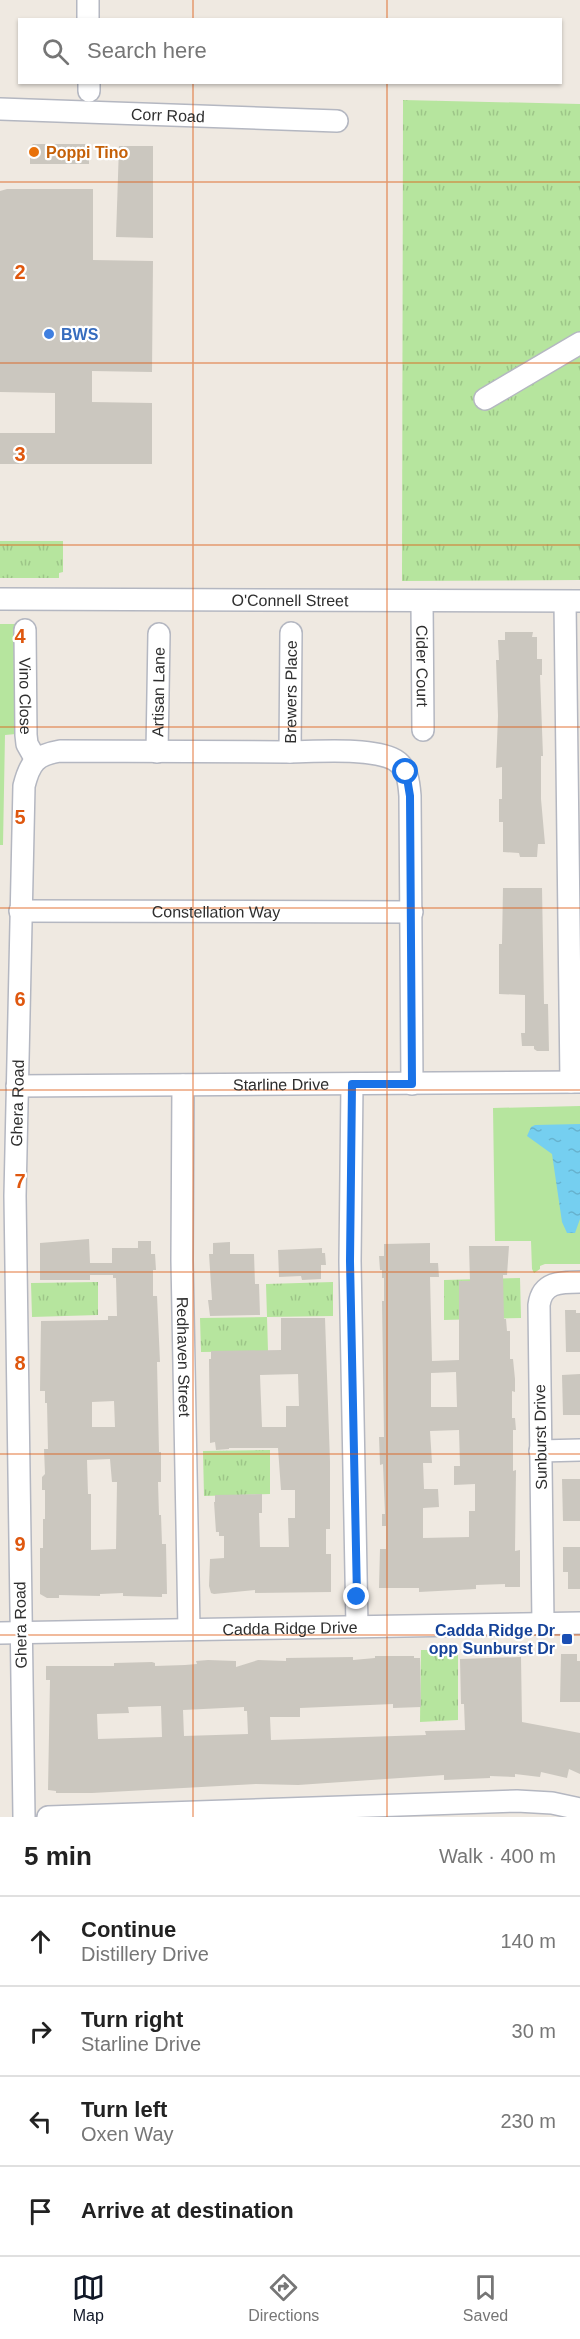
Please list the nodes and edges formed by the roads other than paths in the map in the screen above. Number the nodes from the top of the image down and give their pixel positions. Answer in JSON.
{"nodes":[{"id":1,"x":88,"y":0,"type":"edge"},
{"id":2,"x":88,"y":18,"type":"edge"},
{"id":3,"x":0,"y":109,"type":"edge"},
{"id":4,"x":337,"y":121,"type":"dead end"},
{"id":5,"x":580,"y":343,"type":"edge"},
{"id":6,"x":485,"y":399,"type":"dead end"},
{"id":7,"x":0,"y":599,"type":"edge"},
{"id":8,"x":422,"y":602,"type":"junction"},
{"id":9,"x":573,"y":602,"type":"edge"},
{"id":10,"x":25,"y":630,"type":"dead end"},
{"id":11,"x":291,"y":633,"type":"dead end"},
{"id":12,"x":159,"y":634,"type":"dead end"},
{"id":13,"x":423,"y":730,"type":"dead end"},
{"id":14,"x":157,"y":752,"type":"junction"},
{"id":15,"x":290,"y":752,"type":"junction"},
{"id":16,"x":36,"y":760,"type":"junction"},
{"id":17,"x":21,"y":911,"type":"junction"},
{"id":18,"x":412,"y":912,"type":"junction"},
{"id":19,"x":575,"y":1082,"type":"edge"},
{"id":20,"x":352,"y":1084,"type":"junction"},
{"id":21,"x":412,"y":1084,"type":"junction"},
{"id":22,"x":183,"y":1085,"type":"junction"},
{"id":23,"x":17,"y":1086,"type":"junction"},
{"id":24,"x":580,"y":1282,"type":"edge"},
{"id":25,"x":580,"y":1450,"type":"edge"},
{"id":26,"x":540,"y":1451,"type":"junction"},
{"id":27,"x":10,"y":1584,"type":"edge"},
{"id":28,"x":543,"y":1623,"type":"junction"},
{"id":29,"x":580,"y":1623,"type":"edge"},
{"id":30,"x":357,"y":1626,"type":"junction"},
{"id":31,"x":189,"y":1629,"type":"junction"},
{"id":32,"x":10,"y":1633,"type":"edge"},
{"id":33,"x":543,"y":1809,"type":"edge"},
{"id":34,"x":580,"y":1809,"type":"edge"},
{"id":35,"x":373,"y":1811,"type":"edge"},
{"id":36,"x":197,"y":1814,"type":"edge"},
{"id":37,"x":24,"y":1817,"type":"edge"},
{"id":38,"x":48,"y":1817,"type":"edge"}],
"edges":[{"from":1,"to":2,"type":"street"},
{"from":3,"to":4,"type":"street","name":"Corr Road"},
{"from":5,"to":6,"type":"street"},
{"from":7,"to":8,"type":"street","name":"O'Connell Street"},
{"from":8,"to":9,"type":"street","name":"O'Connell Street"},
{"from":8,"to":13,"type":"street","name":"Cider Court"},
{"from":9,"to":19,"type":"street"},
{"from":10,"to":16,"type":"street","name":"Vino Close"},
{"from":11,"to":15,"type":"street","name":"Brewers Place"},
{"from":12,"to":14,"type":"street","name":"Artisan Lane"},
{"from":14,"to":15,"type":"street"},
{"from":14,"to":16,"type":"street"},
{"from":15,"to":18,"type":"street"},
{"from":16,"to":17,"type":"street","name":"Ghera Road"},
{"from":17,"to":18,"type":"street","name":"Constellation Way"},
{"from":17,"to":23,"type":"street","name":"Ghera Road"},
{"from":18,"to":21,"type":"street"},
{"from":19,"to":21,"type":"street","name":"Starline Drive"},
{"from":20,"to":21,"type":"street","name":"Starline Drive"},
{"from":20,"to":22,"type":"street","name":"Starline Drive"},
{"from":20,"to":30,"type":"street"},
{"from":22,"to":23,"type":"street","name":"Starline Drive"},
{"from":22,"to":31,"type":"street","name":"Redhaven Street"},
{"from":23,"to":27,"type":"street","name":"Ghera Road"},
{"from":24,"to":26,"type":"street","name":"Sunburst Drive"},
{"from":25,"to":26,"type":"street"},
{"from":26,"to":28,"type":"street","name":"Sunburst Drive"},
{"from":27,"to":32,"type":"street","name":"Ghera Road"},
{"from":28,"to":29,"type":"street","name":"Cadda Ridge Drive"},
{"from":28,"to":30,"type":"street","name":"Cadda Ridge Drive"},
{"from":30,"to":31,"type":"street","name":"Cadda Ridge Drive"},
{"from":31,"to":32,"type":"street","name":"Cadda Ridge Drive"},
{"from":32,"to":37,"type":"street","name":"Ghera Road"},
{"from":33,"to":34,"type":"street"},
{"from":33,"to":35,"type":"street"},
{"from":35,"to":36,"type":"street"},
{"from":36,"to":38,"type":"street"}]}
